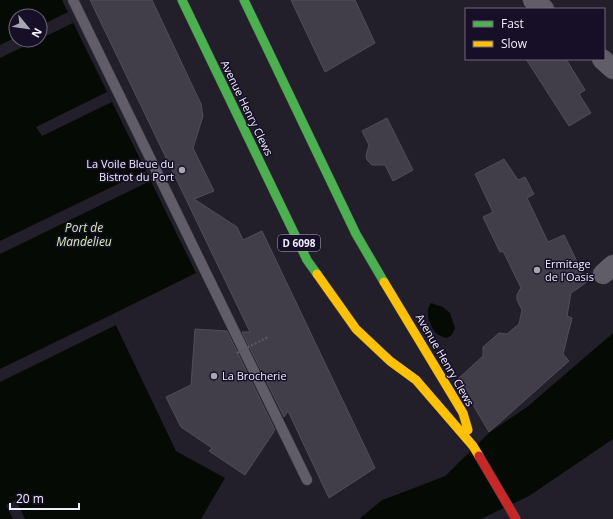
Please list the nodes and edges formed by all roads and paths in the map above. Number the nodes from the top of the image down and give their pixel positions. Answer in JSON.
{"nodes":[{"id":1,"x":74,"y":0,"type":"edge"},
{"id":2,"x":182,"y":0,"type":"edge"},
{"id":3,"x":244,"y":0,"type":"edge"},
{"id":4,"x":533,"y":0,"type":"edge"},
{"id":5,"x":543,"y":8,"type":"edge"},
{"id":6,"x":603,"y":60,"type":"edge"},
{"id":7,"x":613,"y":68,"type":"edge"},
{"id":8,"x":268,"y":337,"type":"dead end"},
{"id":9,"x":237,"y":353,"type":"dead end"},
{"id":10,"x":473,"y":446,"type":"junction"},
{"id":11,"x":307,"y":480,"type":"dead end"},
{"id":12,"x":516,"y":519,"type":"edge"}],
"edges":[{"from":1,"to":11,"type":"lane"},
{"from":2,"to":10,"type":"main road","name":"Avenue Henry Clews","number":"D 6098"},
{"from":3,"to":10,"type":"main road","name":"Avenue Henry Clews","number":"D 6098"},
{"from":4,"to":5,"type":"street"},
{"from":6,"to":7,"type":"street"},
{"from":8,"to":9,"type":"path","bridge":true},
{"from":10,"to":12,"type":"main road","number":"D 6098"}]}
